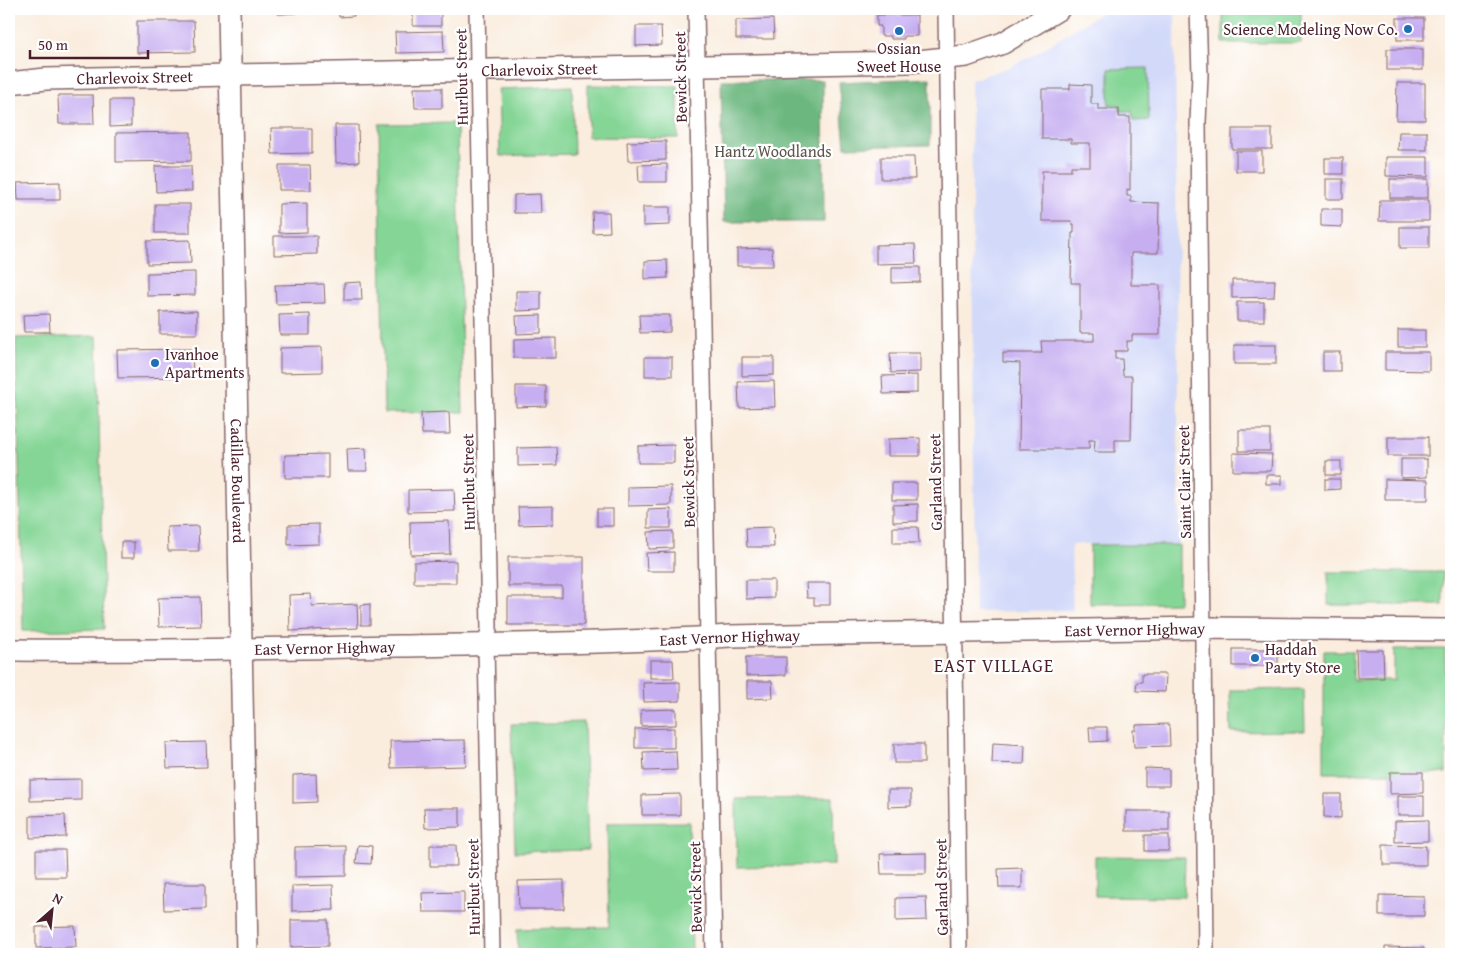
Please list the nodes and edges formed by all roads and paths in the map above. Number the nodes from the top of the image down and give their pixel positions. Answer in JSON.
{"nodes":[{"id":1,"x":229,"y":9,"type":"edge"},
{"id":2,"x":477,"y":9,"type":"edge"},
{"id":3,"x":696,"y":9,"type":"edge"},
{"id":4,"x":946,"y":9,"type":"edge"},
{"id":5,"x":1060,"y":9,"type":"edge"},
{"id":6,"x":1198,"y":9,"type":"edge"},
{"id":7,"x":946,"y":58,"type":"junction"},
{"id":8,"x":697,"y":66,"type":"junction"},
{"id":9,"x":479,"y":70,"type":"junction"},
{"id":10,"x":230,"y":75,"type":"junction"},
{"id":11,"x":9,"y":82,"type":"edge"},
{"id":12,"x":1203,"y":628,"type":"junction"},
{"id":13,"x":1451,"y":630,"type":"edge"},
{"id":14,"x":954,"y":632,"type":"junction"},
{"id":15,"x":708,"y":637,"type":"junction"},
{"id":16,"x":486,"y":645,"type":"junction"},
{"id":17,"x":242,"y":649,"type":"junction"},
{"id":18,"x":9,"y":650,"type":"edge"},
{"id":19,"x":248,"y":954,"type":"edge"},
{"id":20,"x":492,"y":954,"type":"edge"},
{"id":21,"x":714,"y":954,"type":"edge"},
{"id":22,"x":959,"y":954,"type":"edge"},
{"id":23,"x":1206,"y":954,"type":"edge"}],
"edges":[{"from":1,"to":10,"type":"street","name":"Cadillac Boulevard"},
{"from":2,"to":9,"type":"street","name":"Hurlbut Street"},
{"from":3,"to":8,"type":"street","name":"Bewick Street"},
{"from":4,"to":7,"type":"street","name":"Garland Street"},
{"from":5,"to":7,"type":"street","name":"Charlevoix Street"},
{"from":6,"to":12,"type":"street","name":"Saint Clair Street"},
{"from":7,"to":8,"type":"street","name":"Charlevoix Street"},
{"from":7,"to":14,"type":"street","name":"Garland Street"},
{"from":8,"to":9,"type":"street","name":"Charlevoix Street"},
{"from":8,"to":15,"type":"street","name":"Bewick Street"},
{"from":9,"to":10,"type":"street","name":"Charlevoix Street"},
{"from":9,"to":16,"type":"street","name":"Hurlbut Street"},
{"from":10,"to":11,"type":"street","name":"Charlevoix Street"},
{"from":10,"to":17,"type":"street","name":"Cadillac Boulevard"},
{"from":12,"to":13,"type":"street","name":"East Vernor Highway"},
{"from":12,"to":14,"type":"street","name":"East Vernor Highway"},
{"from":12,"to":23,"type":"street","name":"Saint Clair Street"},
{"from":14,"to":15,"type":"street","name":"East Vernor Highway"},
{"from":14,"to":22,"type":"street","name":"Garland Street"},
{"from":15,"to":16,"type":"street","name":"East Vernor Highway"},
{"from":15,"to":21,"type":"street","name":"Bewick Street"},
{"from":16,"to":17,"type":"street","name":"East Vernor Highway"},
{"from":16,"to":20,"type":"street","name":"Hurlbut Street"},
{"from":17,"to":18,"type":"street","name":"East Vernor Highway"},
{"from":17,"to":19,"type":"street","name":"Cadillac Boulevard"}]}
